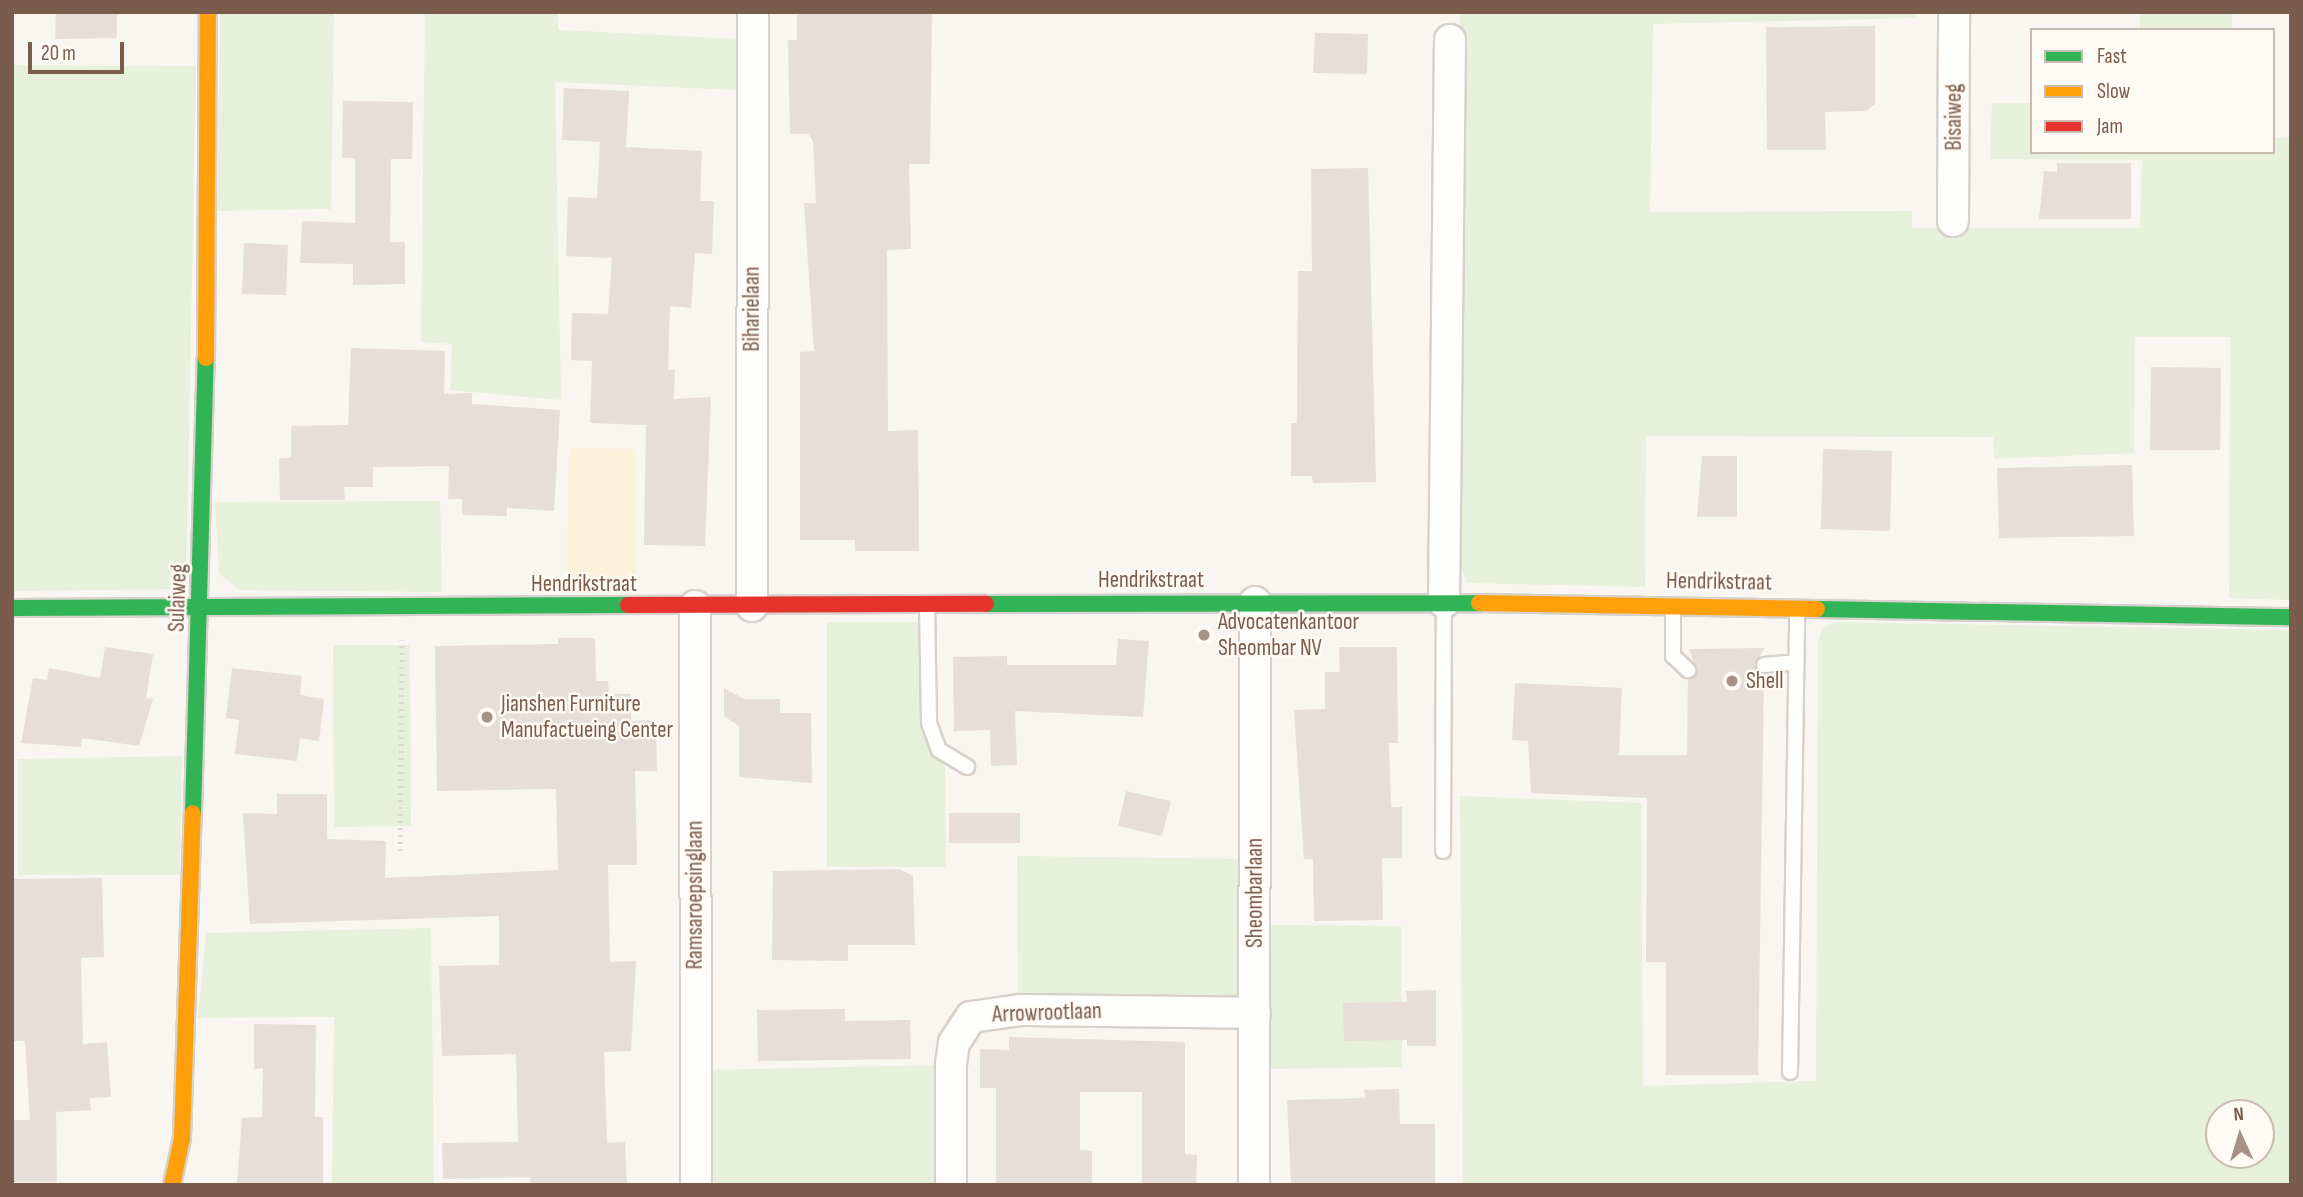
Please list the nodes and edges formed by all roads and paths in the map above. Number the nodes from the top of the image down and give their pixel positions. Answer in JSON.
{"nodes":[{"id":1,"x":208,"y":12,"type":"edge"},
{"id":2,"x":752,"y":12,"type":"edge"},
{"id":3,"x":1954,"y":12,"type":"edge"},
{"id":4,"x":1450,"y":40,"type":"dead end"},
{"id":5,"x":1953,"y":221,"type":"dead end"},
{"id":6,"x":1255,"y":602,"type":"junction"},
{"id":7,"x":1444,"y":602,"type":"junction"},
{"id":8,"x":927,"y":604,"type":"junction"},
{"id":9,"x":1673,"y":604,"type":"junction"},
{"id":10,"x":695,"y":606,"type":"junction"},
{"id":11,"x":752,"y":606,"type":"junction"},
{"id":12,"x":1797,"y":606,"type":"junction"},
{"id":13,"x":200,"y":607,"type":"junction"},
{"id":14,"x":12,"y":608,"type":"edge"},
{"id":15,"x":403,"y":608,"type":"junction"},
{"id":16,"x":2291,"y":617,"type":"edge"},
{"id":17,"x":1796,"y":662,"type":"junction"},
{"id":18,"x":1764,"y":666,"type":"dead end"},
{"id":19,"x":1688,"y":670,"type":"dead end"},
{"id":20,"x":967,"y":767,"type":"dead end"},
{"id":21,"x":400,"y":850,"type":"dead end"},
{"id":22,"x":1443,"y":851,"type":"dead end"},
{"id":23,"x":1255,"y":1013,"type":"junction"},
{"id":24,"x":1790,"y":1072,"type":"dead end"},
{"id":25,"x":172,"y":1185,"type":"edge"},
{"id":26,"x":696,"y":1185,"type":"edge"},
{"id":27,"x":951,"y":1185,"type":"edge"},
{"id":28,"x":1254,"y":1185,"type":"edge"}],
"edges":[{"from":1,"to":13,"type":"street","name":"Sulaiweg"},
{"from":2,"to":11,"type":"street","name":"Biharielaan"},
{"from":3,"to":5,"type":"street","name":"Bisaiweg"},
{"from":4,"to":7,"type":"street"},
{"from":6,"to":7,"type":"street","name":"Hendrikstraat"},
{"from":6,"to":8,"type":"street","name":"Hendrikstraat"},
{"from":6,"to":23,"type":"street","name":"Sheombarlaan"},
{"from":7,"to":9,"type":"street","name":"Hendrikstraat"},
{"from":7,"to":22,"type":"lane"},
{"from":8,"to":11,"type":"street","name":"Hendrikstraat"},
{"from":8,"to":20,"type":"lane"},
{"from":9,"to":12,"type":"street","name":"Hendrikstraat"},
{"from":9,"to":19,"type":"lane"},
{"from":10,"to":11,"type":"street","name":"Hendrikstraat"},
{"from":10,"to":15,"type":"street","name":"Hendrikstraat"},
{"from":10,"to":26,"type":"street","name":"Ramsaroepsinglaan"},
{"from":12,"to":16,"type":"street","name":"Hendrikstraat"},
{"from":12,"to":17,"type":"lane"},
{"from":13,"to":14,"type":"street","name":"Hendrikstraat"},
{"from":13,"to":15,"type":"street","name":"Hendrikstraat"},
{"from":13,"to":25,"type":"street","name":"Sulaiweg"},
{"from":15,"to":21,"type":"path"},
{"from":17,"to":18,"type":"lane"},
{"from":17,"to":24,"type":"lane"},
{"from":23,"to":27,"type":"street","name":"Arrowrootlaan"},
{"from":23,"to":28,"type":"street","name":"Sheombarlaan"}]}
